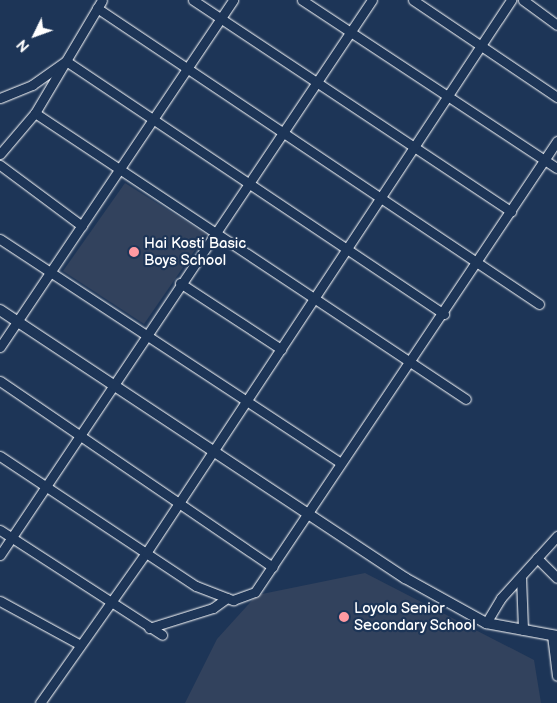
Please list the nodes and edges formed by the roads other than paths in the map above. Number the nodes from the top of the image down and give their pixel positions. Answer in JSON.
{"nodes":[{"id":1,"x":102,"y":0,"type":"edge"},
{"id":2,"x":193,"y":0,"type":"edge"},
{"id":3,"x":233,"y":0,"type":"edge"},
{"id":4,"x":302,"y":0,"type":"edge"},
{"id":5,"x":372,"y":0,"type":"edge"},
{"id":6,"x":412,"y":0,"type":"edge"},
{"id":7,"x":510,"y":0,"type":"edge"},
{"id":8,"x":523,"y":0,"type":"edge"},
{"id":9,"x":97,"y":8,"type":"junction"},
{"id":10,"x":220,"y":20,"type":"junction"},
{"id":11,"x":557,"y":25,"type":"edge"},
{"id":12,"x":351,"y":32,"type":"junction"},
{"id":13,"x":479,"y":45,"type":"junction"},
{"id":14,"x":66,"y":61,"type":"junction"},
{"id":15,"x":190,"y":68,"type":"junction"},
{"id":16,"x":316,"y":84,"type":"junction"},
{"id":17,"x":446,"y":94,"type":"junction"},
{"id":18,"x":557,"y":97,"type":"edge"},
{"id":19,"x":0,"y":98,"type":"edge"},
{"id":20,"x":35,"y":112,"type":"junction"},
{"id":21,"x":154,"y":120,"type":"junction"},
{"id":22,"x":284,"y":135,"type":"junction"},
{"id":23,"x":557,"y":141,"type":"edge"},
{"id":24,"x":412,"y":146,"type":"junction"},
{"id":25,"x":0,"y":154,"type":"edge"},
{"id":26,"x":544,"y":160,"type":"junction"},
{"id":27,"x":0,"y":165,"type":"edge"},
{"id":28,"x":557,"y":168,"type":"edge"},
{"id":29,"x":121,"y":169,"type":"junction"},
{"id":30,"x":250,"y":186,"type":"junction"},
{"id":31,"x":378,"y":197,"type":"junction"},
{"id":32,"x":511,"y":211,"type":"junction"},
{"id":33,"x":82,"y":226,"type":"junction"},
{"id":34,"x":216,"y":235,"type":"junction"},
{"id":35,"x":0,"y":239,"type":"edge"},
{"id":36,"x":346,"y":251,"type":"junction"},
{"id":37,"x":479,"y":261,"type":"junction"},
{"id":38,"x":51,"y":273,"type":"junction"},
{"id":39,"x":180,"y":283,"type":"junction"},
{"id":40,"x":314,"y":300,"type":"junction"},
{"id":41,"x":539,"y":304,"type":"dead end"},
{"id":42,"x":0,"y":310,"type":"edge"},
{"id":43,"x":444,"y":314,"type":"junction"},
{"id":44,"x":17,"y":322,"type":"junction"},
{"id":45,"x":148,"y":334,"type":"junction"},
{"id":46,"x":0,"y":347,"type":"edge"},
{"id":47,"x":280,"y":349,"type":"junction"},
{"id":48,"x":410,"y":366,"type":"junction"},
{"id":49,"x":0,"y":381,"type":"edge"},
{"id":50,"x":114,"y":388,"type":"junction"},
{"id":51,"x":466,"y":399,"type":"dead end"},
{"id":52,"x":244,"y":403,"type":"junction"},
{"id":53,"x":82,"y":435,"type":"junction"},
{"id":54,"x":211,"y":453,"type":"junction"},
{"id":55,"x":0,"y":456,"type":"edge"},
{"id":56,"x":339,"y":462,"type":"junction"},
{"id":57,"x":47,"y":487,"type":"junction"},
{"id":58,"x":178,"y":503,"type":"junction"},
{"id":59,"x":307,"y":517,"type":"junction"},
{"id":60,"x":0,"y":530,"type":"edge"},
{"id":61,"x":557,"y":536,"type":"edge"},
{"id":62,"x":12,"y":538,"type":"junction"},
{"id":63,"x":1,"y":551,"type":"edge"},
{"id":64,"x":146,"y":553,"type":"junction"},
{"id":65,"x":537,"y":558,"type":"junction"},
{"id":66,"x":273,"y":567,"type":"junction"},
{"id":67,"x":521,"y":577,"type":"junction"},
{"id":68,"x":557,"y":578,"type":"edge"},
{"id":69,"x":227,"y":598,"type":"junction"},
{"id":70,"x":0,"y":601,"type":"edge"},
{"id":71,"x":110,"y":604,"type":"junction"},
{"id":72,"x":486,"y":623,"type":"junction"},
{"id":73,"x":149,"y":628,"type":"junction"},
{"id":74,"x":523,"y":630,"type":"junction"},
{"id":75,"x":162,"y":635,"type":"dead end"},
{"id":76,"x":554,"y":635,"type":"edge"},
{"id":77,"x":79,"y":644,"type":"junction"},
{"id":78,"x":557,"y":676,"type":"edge"},
{"id":79,"x":40,"y":703,"type":"edge"}],
"edges":[{"from":1,"to":9,"type":"street"},
{"from":2,"to":10,"type":"street"},
{"from":3,"to":10,"type":"street"},
{"from":4,"to":12,"type":"street"},
{"from":5,"to":12,"type":"street"},
{"from":6,"to":13,"type":"street"},
{"from":7,"to":13,"type":"street"},
{"from":8,"to":11,"type":"street"},
{"from":9,"to":14,"type":"street"},
{"from":9,"to":15,"type":"street"},
{"from":10,"to":15,"type":"street"},
{"from":10,"to":16,"type":"street"},
{"from":12,"to":16,"type":"street"},
{"from":12,"to":17,"type":"street"},
{"from":13,"to":17,"type":"street"},
{"from":13,"to":18,"type":"street"},
{"from":14,"to":19,"type":"street"},
{"from":14,"to":20,"type":"street"},
{"from":14,"to":21,"type":"street"},
{"from":15,"to":21,"type":"street"},
{"from":15,"to":22,"type":"street"},
{"from":16,"to":22,"type":"street"},
{"from":16,"to":24,"type":"street"},
{"from":17,"to":24,"type":"street"},
{"from":17,"to":26,"type":"street"},
{"from":20,"to":25,"type":"street"},
{"from":20,"to":29,"type":"street"},
{"from":21,"to":29,"type":"street"},
{"from":21,"to":30,"type":"street"},
{"from":22,"to":30,"type":"street"},
{"from":22,"to":31,"type":"street"},
{"from":23,"to":26,"type":"street"},
{"from":24,"to":31,"type":"street"},
{"from":24,"to":32,"type":"street"},
{"from":26,"to":28,"type":"street"},
{"from":26,"to":32,"type":"street"},
{"from":27,"to":33,"type":"street"},
{"from":29,"to":33,"type":"street"},
{"from":29,"to":34,"type":"street"},
{"from":30,"to":34,"type":"street"},
{"from":30,"to":36,"type":"street"},
{"from":31,"to":36,"type":"street"},
{"from":31,"to":37,"type":"street"},
{"from":32,"to":37,"type":"street"},
{"from":33,"to":38,"type":"street"},
{"from":34,"to":39,"type":"street"},
{"from":34,"to":40,"type":"street"},
{"from":35,"to":38,"type":"street"},
{"from":36,"to":40,"type":"street"},
{"from":36,"to":43,"type":"street"},
{"from":37,"to":41,"type":"street"},
{"from":37,"to":43,"type":"street"},
{"from":38,"to":44,"type":"street"},
{"from":38,"to":45,"type":"street"},
{"from":39,"to":45,"type":"street"},
{"from":39,"to":47,"type":"street"},
{"from":40,"to":47,"type":"street"},
{"from":40,"to":48,"type":"street"},
{"from":42,"to":44,"type":"main road"},
{"from":43,"to":48,"type":"street"},
{"from":44,"to":46,"type":"street"},
{"from":44,"to":50,"type":"main road"},
{"from":45,"to":50,"type":"street"},
{"from":45,"to":52,"type":"street"},
{"from":47,"to":52,"type":"street"},
{"from":48,"to":51,"type":"street"},
{"from":48,"to":56,"type":"street"},
{"from":49,"to":53,"type":"street"},
{"from":50,"to":53,"type":"street"},
{"from":50,"to":54,"type":"main road"},
{"from":52,"to":54,"type":"street"},
{"from":52,"to":56,"type":"street"},
{"from":53,"to":57,"type":"street"},
{"from":53,"to":58,"type":"street"},
{"from":54,"to":58,"type":"street"},
{"from":54,"to":59,"type":"main road"},
{"from":55,"to":57,"type":"street"},
{"from":56,"to":59,"type":"street"},
{"from":57,"to":62,"type":"street"},
{"from":57,"to":64,"type":"street"},
{"from":58,"to":64,"type":"street"},
{"from":58,"to":66,"type":"street"},
{"from":59,"to":66,"type":"street"},
{"from":59,"to":72,"type":"main road"},
{"from":60,"to":62,"type":"street"},
{"from":61,"to":65,"type":"street"},
{"from":62,"to":63,"type":"street"},
{"from":62,"to":71,"type":"street"},
{"from":64,"to":69,"type":"street"},
{"from":64,"to":71,"type":"street"},
{"from":65,"to":67,"type":"street"},
{"from":65,"to":68,"type":"street"},
{"from":66,"to":69,"type":"street"},
{"from":67,"to":72,"type":"street"},
{"from":67,"to":74,"type":"street"},
{"from":69,"to":73,"type":"street"},
{"from":70,"to":77,"type":"street"},
{"from":71,"to":73,"type":"street"},
{"from":71,"to":77,"type":"street"},
{"from":72,"to":74,"type":"main road"},
{"from":73,"to":75,"type":"street"},
{"from":74,"to":76,"type":"main road"},
{"from":76,"to":78,"type":"street"},
{"from":77,"to":79,"type":"street"}]}
